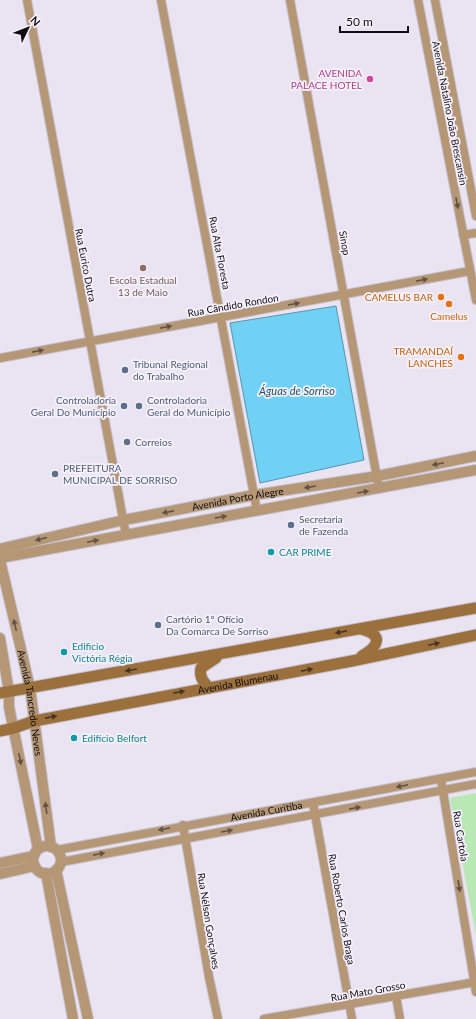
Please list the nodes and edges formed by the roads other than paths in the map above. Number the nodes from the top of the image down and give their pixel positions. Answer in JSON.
{"nodes":[{"id":1,"x":27,"y":0,"type":"edge"},
{"id":2,"x":161,"y":0,"type":"edge"},
{"id":3,"x":290,"y":0,"type":"edge"},
{"id":4,"x":418,"y":0,"type":"edge"},
{"id":5,"x":435,"y":0,"type":"edge"},
{"id":6,"x":476,"y":216,"type":"edge"},
{"id":7,"x":476,"y":233,"type":"edge"},
{"id":8,"x":463,"y":235,"type":"junction"},
{"id":9,"x":470,"y":271,"type":"junction"},
{"id":10,"x":344,"y":294,"type":"junction"},
{"id":11,"x":476,"y":300,"type":"edge"},
{"id":12,"x":222,"y":317,"type":"junction"},
{"id":13,"x":90,"y":341,"type":"junction"},
{"id":14,"x":0,"y":358,"type":"edge"},
{"id":15,"x":476,"y":456,"type":"edge"},
{"id":16,"x":476,"y":470,"type":"edge"},
{"id":17,"x":378,"y":476,"type":"junction"},
{"id":18,"x":380,"y":489,"type":"junction"},
{"id":19,"x":254,"y":495,"type":"junction"},
{"id":20,"x":257,"y":511,"type":"junction"},
{"id":21,"x":124,"y":520,"type":"junction"},
{"id":22,"x":61,"y":534,"type":"junction"},
{"id":23,"x":126,"y":534,"type":"junction"},
{"id":24,"x":64,"y":548,"type":"junction"},
{"id":25,"x":0,"y":549,"type":"edge"},
{"id":26,"x":0,"y":557,"type":"edge"},
{"id":27,"x":476,"y":608,"type":"edge"},
{"id":28,"x":360,"y":628,"type":"junction"},
{"id":29,"x":476,"y":635,"type":"edge"},
{"id":30,"x":0,"y":638,"type":"edge"},
{"id":31,"x":226,"y":654,"type":"junction"},
{"id":32,"x":352,"y":661,"type":"junction"},
{"id":33,"x":30,"y":688,"type":"junction"},
{"id":34,"x":209,"y":688,"type":"junction"},
{"id":35,"x":4,"y":693,"type":"edge"},
{"id":36,"x":34,"y":721,"type":"junction"},
{"id":37,"x":14,"y":728,"type":"junction"},
{"id":38,"x":0,"y":730,"type":"edge"},
{"id":39,"x":476,"y":772,"type":"edge"},
{"id":40,"x":441,"y":779,"type":"junction"},
{"id":41,"x":476,"y":784,"type":"edge"},
{"id":42,"x":443,"y":791,"type":"junction"},
{"id":43,"x":313,"y":803,"type":"junction"},
{"id":44,"x":315,"y":815,"type":"junction"},
{"id":45,"x":183,"y":825,"type":"junction"},
{"id":46,"x":186,"y":838,"type":"junction"},
{"id":47,"x":54,"y":848,"type":"junction"},
{"id":48,"x":36,"y":857,"type":"junction"},
{"id":49,"x":0,"y":863,"type":"edge"},
{"id":50,"x":59,"y":866,"type":"junction"},
{"id":51,"x":46,"y":873,"type":"junction"},
{"id":52,"x":0,"y":874,"type":"edge"},
{"id":53,"x":475,"y":982,"type":"edge"},
{"id":54,"x":476,"y":992,"type":"edge"},
{"id":55,"x":396,"y":996,"type":"junction"},
{"id":56,"x":349,"y":1004,"type":"junction"},
{"id":57,"x":73,"y":1019,"type":"edge"},
{"id":58,"x":88,"y":1019,"type":"edge"},
{"id":59,"x":218,"y":1019,"type":"edge"},
{"id":60,"x":264,"y":1019,"type":"edge"},
{"id":61,"x":352,"y":1019,"type":"edge"},
{"id":62,"x":400,"y":1019,"type":"edge"}],
"edges":[{"from":1,"to":13,"type":"street","name":"Rua Eurico Dutra"},
{"from":2,"to":12,"type":"street","name":"Rua Alta Floresta"},
{"from":3,"to":10,"type":"street","name":"Sinop"},
{"from":4,"to":8,"type":"street","name":"Avenida Natalino João Brescansin","one_way":true},
{"from":5,"to":6,"type":"street","name":"Avenida Natalino João Brescansin"},
{"from":7,"to":8,"type":"street"},
{"from":8,"to":9,"type":"street","name":"Avenida Natalino João Brescansin"},
{"from":10,"to":9,"type":"street","name":"Rua Cândido Rondon","one_way":true},
{"from":9,"to":11,"type":"street","name":"Avenida Natalino João Brescansin"},
{"from":12,"to":10,"type":"street","name":"Rua Cândido Rondon","one_way":true},
{"from":10,"to":17,"type":"street","name":"Sinop"},
{"from":13,"to":12,"type":"street","name":"Rua Cândido Rondon","one_way":true},
{"from":12,"to":19,"type":"street","name":"Rua Alta Floresta"},
{"from":14,"to":13,"type":"street","name":"Rua Cândido Rondon","one_way":true},
{"from":13,"to":21,"type":"street","name":"Rua Eurico Dutra"},
{"from":15,"to":17,"type":"street","name":"Avenida Porto Alegre","one_way":true},
{"from":16,"to":18,"type":"street","name":"Avenida Porto Alegre"},
{"from":17,"to":18,"type":"street","name":"Sinop"},
{"from":17,"to":19,"type":"street","name":"Avenida Porto Alegre","one_way":true},
{"from":20,"to":18,"type":"street","name":"Avenida Porto Alegre","one_way":true},
{"from":19,"to":20,"type":"street","name":"Rua Alta Floresta"},
{"from":19,"to":21,"type":"street","name":"Avenida Porto Alegre","one_way":true},
{"from":23,"to":20,"type":"street","name":"Avenida Porto Alegre","one_way":true},
{"from":21,"to":22,"type":"street","name":"Avenida Porto Alegre"},
{"from":21,"to":23,"type":"street","name":"Rua Eurico Dutra"},
{"from":22,"to":24,"type":"street"},
{"from":22,"to":25,"type":"street","name":"Avenida Porto Alegre","one_way":true},
{"from":24,"to":23,"type":"street","name":"Avenida Porto Alegre","one_way":true},
{"from":24,"to":26,"type":"street","name":"Avenida Porto Alegre"},
{"from":33,"to":26,"type":"street","name":"Avenida Tancredo Neves","one_way":true},
{"from":27,"to":28,"type":"main road"},
{"from":28,"to":31,"type":"main road","one_way":true},
{"from":28,"to":32,"type":"main road"},
{"from":32,"to":29,"type":"main road","name":"Avenida Blumenau","one_way":true},
{"from":30,"to":35,"type":"street","name":"Avenida Tancredo Neves"},
{"from":31,"to":33,"type":"main road","one_way":true},
{"from":31,"to":34,"type":"main road"},
{"from":34,"to":32,"type":"main road","name":"Avenida Blumenau","one_way":true},
{"from":33,"to":35,"type":"main road"},
{"from":33,"to":36,"type":"street","name":"Avenida Tancredo Neves"},
{"from":36,"to":34,"type":"main road","name":"Avenida Blumenau","one_way":true},
{"from":35,"to":37,"type":"street","name":"Avenida Tancredo Neves"},
{"from":36,"to":37,"type":"main road","name":"Avenida Blumenau"},
{"from":47,"to":36,"type":"street","name":"Avenida Tancredo Neves","one_way":true},
{"from":37,"to":38,"type":"main road","name":"Avenida Blumenau"},
{"from":37,"to":48,"type":"street","name":"Avenida Tancredo Neves","one_way":true},
{"from":39,"to":40,"type":"street","name":"Avenida Curitiba"},
{"from":40,"to":42,"type":"street","name":"Rua Cartola"},
{"from":40,"to":43,"type":"street","name":"Avenida Curitiba","one_way":true},
{"from":41,"to":42,"type":"street","name":"Avenida Curitiba"},
{"from":44,"to":42,"type":"street","name":"Avenida Curitiba","one_way":true},
{"from":42,"to":53,"type":"street","name":"Rua Cartola","one_way":true},
{"from":43,"to":44,"type":"street","name":"Rua Roberto Carlos Braga"},
{"from":43,"to":45,"type":"street","name":"Avenida Curitiba"},
{"from":46,"to":44,"type":"street","name":"Avenida Curitiba","one_way":true},
{"from":44,"to":56,"type":"street","name":"Rua Roberto Carlos Braga"},
{"from":45,"to":46,"type":"street","name":"Rua Nélson Gonçalves"},
{"from":45,"to":47,"type":"street","name":"Avenida Curitiba","one_way":true},
{"from":50,"to":46,"type":"street","name":"Avenida Curitiba","one_way":true},
{"from":46,"to":59,"type":"street","name":"Rua Nélson Gonçalves"},
{"from":47,"to":48,"type":"street"},
{"from":47,"to":50,"type":"street"},
{"from":48,"to":49,"type":"street"},
{"from":48,"to":51,"type":"street"},
{"from":48,"to":52,"type":"street"},
{"from":50,"to":51,"type":"street"},
{"from":50,"to":58,"type":"street"},
{"from":51,"to":57,"type":"street"},
{"from":53,"to":54,"type":"street","name":"Rua Cartola"},
{"from":53,"to":55,"type":"street","name":"Rua Mato Grosso"},
{"from":55,"to":56,"type":"street","name":"Rua Mato Grosso"},
{"from":55,"to":62,"type":"street"},
{"from":56,"to":60,"type":"street","name":"Rua Mato Grosso"},
{"from":56,"to":61,"type":"street","name":"Rua Roberto Carlos Braga"}]}
